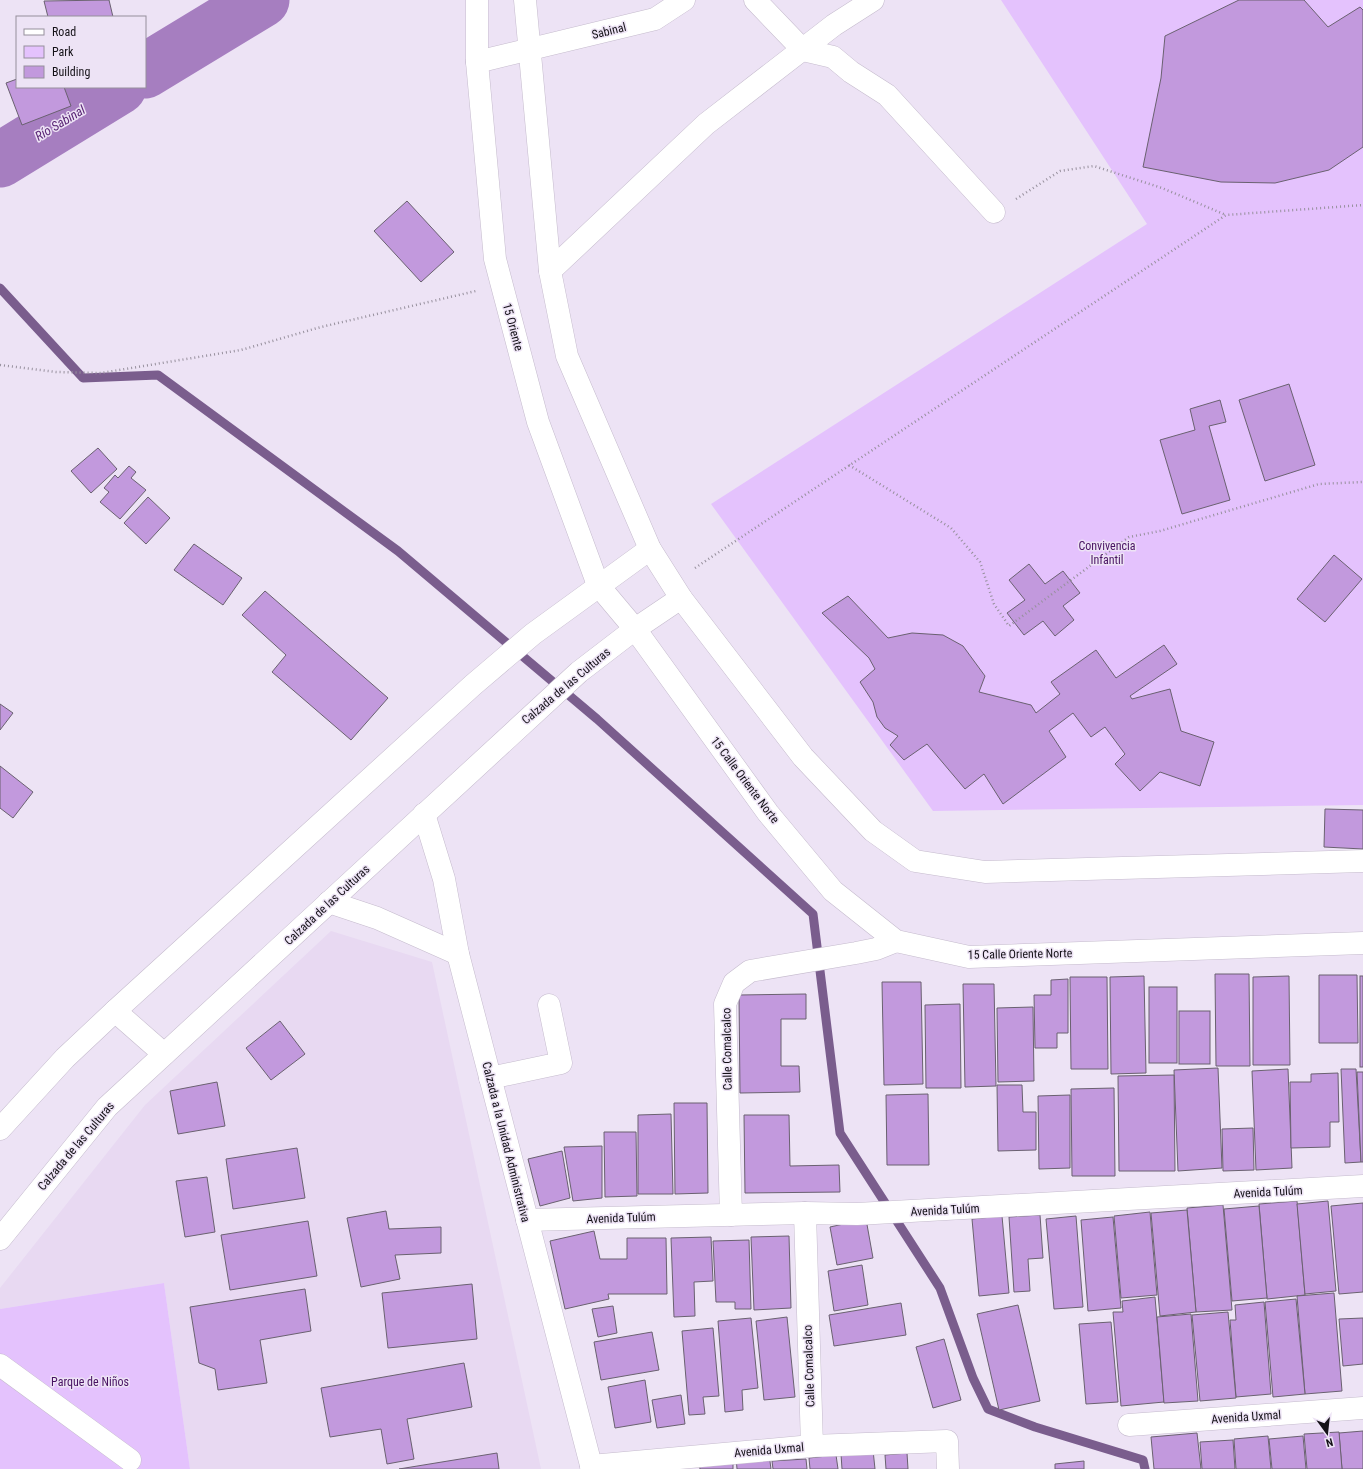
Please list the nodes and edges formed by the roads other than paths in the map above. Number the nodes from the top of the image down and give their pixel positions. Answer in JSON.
{"nodes":[{"id":1,"x":477,"y":0,"type":"edge"},
{"id":2,"x":525,"y":0,"type":"edge"},
{"id":3,"x":684,"y":0,"type":"edge"},
{"id":4,"x":755,"y":0,"type":"edge"},
{"id":5,"x":873,"y":0,"type":"edge"},
{"id":6,"x":529,"y":50,"type":"junction"},
{"id":7,"x":803,"y":50,"type":"junction"},
{"id":8,"x":477,"y":62,"type":"junction"},
{"id":9,"x":994,"y":212,"type":"road end"},
{"id":10,"x":550,"y":271,"type":"junction"},
{"id":11,"x":650,"y":548,"type":"junction"},
{"id":12,"x":598,"y":585,"type":"junction"},
{"id":13,"x":677,"y":592,"type":"junction"},
{"id":14,"x":635,"y":629,"type":"junction"},
{"id":15,"x":424,"y":814,"type":"junction"},
{"id":16,"x":1363,"y":861,"type":"edge"},
{"id":17,"x":329,"y":902,"type":"junction"},
{"id":18,"x":896,"y":941,"type":"junction"},
{"id":19,"x":1363,"y":943,"type":"edge"},
{"id":20,"x":458,"y":954,"type":"junction"},
{"id":21,"x":549,"y":1005,"type":"dead end"},
{"id":22,"x":114,"y":1011,"type":"junction"},
{"id":23,"x":164,"y":1054,"type":"junction"},
{"id":24,"x":490,"y":1078,"type":"junction"},
{"id":25,"x":0,"y":1129,"type":"edge"},
{"id":26,"x":1363,"y":1186,"type":"edge"},
{"id":27,"x":805,"y":1213,"type":"junction"},
{"id":28,"x":731,"y":1215,"type":"junction"},
{"id":29,"x":527,"y":1220,"type":"junction"},
{"id":30,"x":0,"y":1240,"type":"edge"},
{"id":31,"x":0,"y":1365,"type":"edge"},
{"id":32,"x":1363,"y":1408,"type":"edge"},
{"id":33,"x":1129,"y":1425,"type":"dead end"},
{"id":34,"x":812,"y":1446,"type":"junction"},
{"id":35,"x":130,"y":1460,"type":"dead end"},
{"id":36,"x":592,"y":1467,"type":"edge"},
{"id":37,"x":948,"y":1469,"type":"edge"}],
"edges":[{"from":1,"to":8,"type":"main road","name":"15 Oriente"},
{"from":2,"to":6,"type":"main road"},
{"from":3,"to":6,"type":"main road","name":"Sabinal"},
{"from":4,"to":7,"type":"main road"},
{"from":5,"to":7,"type":"main road"},
{"from":6,"to":8,"type":"main road","name":"Sabinal"},
{"from":6,"to":10,"type":"main road"},
{"from":7,"to":9,"type":"main road"},
{"from":7,"to":10,"type":"main road"},
{"from":8,"to":12,"type":"main road","name":"15 Oriente"},
{"from":10,"to":11,"type":"main road"},
{"from":11,"to":12,"type":"main road"},
{"from":11,"to":13,"type":"main road"},
{"from":12,"to":14,"type":"main road","name":"15 Oriente"},
{"from":12,"to":22,"type":"main road"},
{"from":13,"to":14,"type":"main road","name":"Calzada de las Culturas"},
{"from":13,"to":16,"type":"main road"},
{"from":14,"to":15,"type":"main road","name":"Calzada de las Culturas"},
{"from":14,"to":18,"type":"main road","name":"15 Calle Oriente Norte"},
{"from":15,"to":17,"type":"main road","name":"Calzada de las Culturas"},
{"from":15,"to":20,"type":"main road","name":"Calzada a la Unidad Administrativa"},
{"from":17,"to":20,"type":"main road"},
{"from":17,"to":23,"type":"main road","name":"Calzada de las Culturas"},
{"from":18,"to":19,"type":"main road","name":"15 Calle Oriente Norte"},
{"from":18,"to":28,"type":"main road","name":"Calle Comalcalco"},
{"from":20,"to":24,"type":"main road","name":"Calzada a la Unidad Administrativa"},
{"from":21,"to":24,"type":"main road"},
{"from":22,"to":23,"type":"main road"},
{"from":22,"to":25,"type":"main road"},
{"from":23,"to":30,"type":"main road","name":"Calzada de las Culturas"},
{"from":24,"to":29,"type":"main road","name":"Calzada a la Unidad Administrativa"},
{"from":26,"to":27,"type":"main road","name":"Avenida Tulúm"},
{"from":27,"to":28,"type":"main road","name":"Avenida Tulúm"},
{"from":27,"to":34,"type":"main road","name":"Calle Comalcalco"},
{"from":28,"to":29,"type":"main road","name":"Avenida Tulúm"},
{"from":29,"to":36,"type":"main road","name":"Calzada a la Unidad Administrativa"},
{"from":31,"to":35,"type":"main road"},
{"from":32,"to":33,"type":"main road","name":"Avenida Uxmal"},
{"from":34,"to":36,"type":"main road","name":"Avenida Uxmal"},
{"from":34,"to":37,"type":"main road","name":"Avenida Uxmal"}]}
